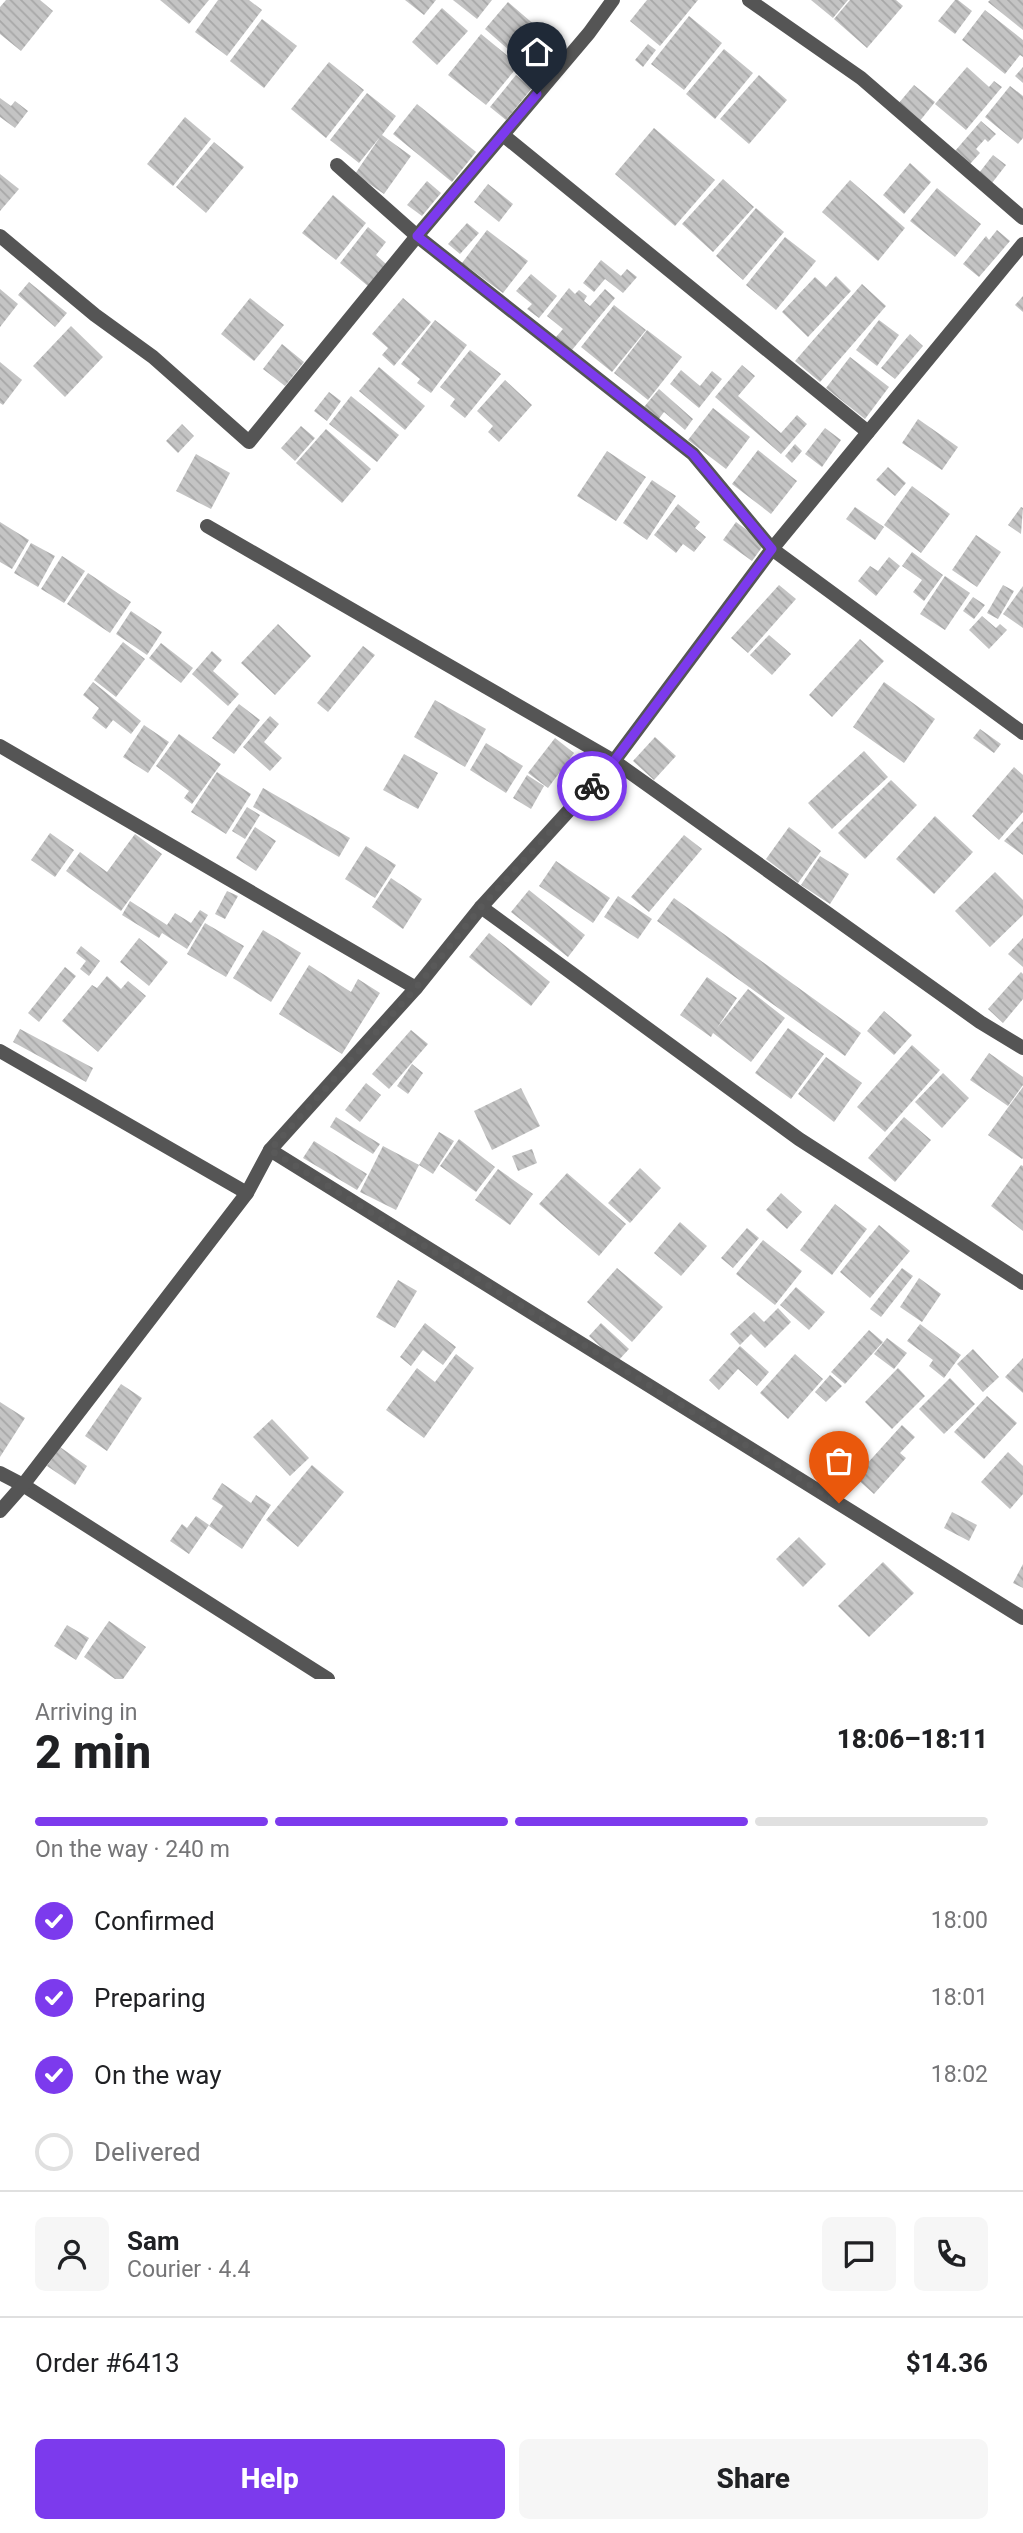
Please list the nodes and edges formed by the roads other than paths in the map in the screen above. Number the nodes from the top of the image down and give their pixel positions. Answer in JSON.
{"nodes":[{"id":1,"x":613,"y":0,"type":"edge"},
{"id":2,"x":749,"y":0,"type":"edge"},
{"id":3,"x":503,"y":135,"type":"junction"},
{"id":4,"x":337,"y":165,"type":"dead end"},
{"id":5,"x":1023,"y":218,"type":"edge"},
{"id":6,"x":0,"y":236,"type":"edge"},
{"id":7,"x":417,"y":236,"type":"junction"},
{"id":8,"x":1023,"y":244,"type":"edge"},
{"id":9,"x":868,"y":432,"type":"junction"},
{"id":10,"x":207,"y":526,"type":"dead end"},
{"id":11,"x":772,"y":549,"type":"junction"},
{"id":12,"x":1023,"y":733,"type":"edge"},
{"id":13,"x":0,"y":746,"type":"edge"},
{"id":14,"x":614,"y":761,"type":"junction"},
{"id":15,"x":481,"y":907,"type":"junction"},
{"id":16,"x":416,"y":988,"type":"junction"},
{"id":17,"x":1023,"y":1048,"type":"edge"},
{"id":18,"x":0,"y":1051,"type":"edge"},
{"id":19,"x":270,"y":1150,"type":"junction"},
{"id":20,"x":247,"y":1194,"type":"junction"},
{"id":21,"x":1023,"y":1283,"type":"edge"},
{"id":22,"x":0,"y":1473,"type":"edge"},
{"id":23,"x":23,"y":1485,"type":"junction"},
{"id":24,"x":0,"y":1511,"type":"edge"},
{"id":25,"x":1023,"y":1618,"type":"edge"},
{"id":26,"x":328,"y":1679,"type":"edge"}],
"edges":[{"from":1,"to":3,"type":"street"},
{"from":2,"to":5,"type":"street"},
{"from":3,"to":7,"type":"street"},
{"from":3,"to":9,"type":"street"},
{"from":4,"to":7,"type":"street"},
{"from":6,"to":7,"type":"street"},
{"from":7,"to":11,"type":"street"},
{"from":8,"to":9,"type":"street"},
{"from":9,"to":11,"type":"street"},
{"from":10,"to":14,"type":"street"},
{"from":11,"to":12,"type":"street"},
{"from":11,"to":14,"type":"street"},
{"from":13,"to":16,"type":"street"},
{"from":14,"to":15,"type":"street"},
{"from":14,"to":17,"type":"street"},
{"from":15,"to":16,"type":"street"},
{"from":15,"to":21,"type":"street"},
{"from":16,"to":19,"type":"street"},
{"from":18,"to":20,"type":"street"},
{"from":19,"to":20,"type":"street"},
{"from":19,"to":25,"type":"street"},
{"from":20,"to":23,"type":"street"},
{"from":22,"to":23,"type":"street"},
{"from":23,"to":24,"type":"street"},
{"from":23,"to":26,"type":"street"}]}
